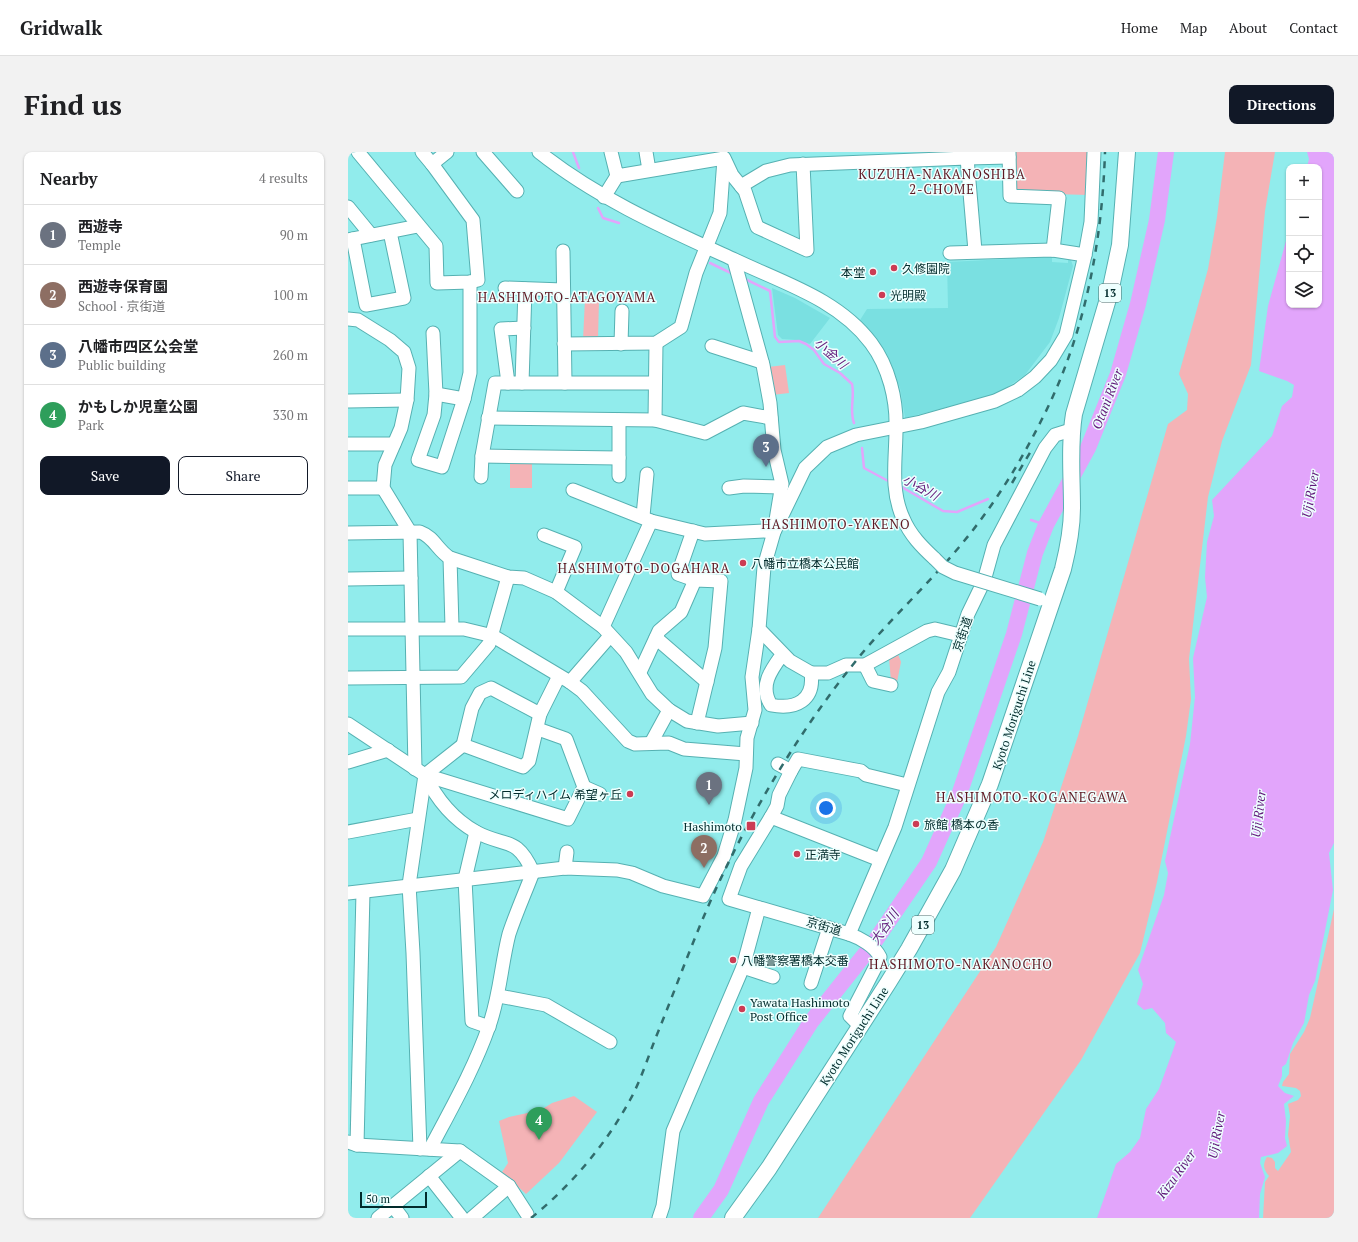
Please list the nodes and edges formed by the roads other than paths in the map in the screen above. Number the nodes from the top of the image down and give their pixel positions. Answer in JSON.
{"nodes":[{"id":1,"x":358,"y":152,"type":"edge"},
{"id":2,"x":422,"y":152,"type":"edge"},
{"id":3,"x":447,"y":152,"type":"edge"},
{"id":4,"x":483,"y":152,"type":"edge"},
{"id":5,"x":539,"y":152,"type":"edge"},
{"id":6,"x":611,"y":152,"type":"edge"},
{"id":7,"x":646,"y":152,"type":"edge"},
{"id":8,"x":1094,"y":152,"type":"edge"},
{"id":9,"x":1127,"y":152,"type":"edge"},
{"id":10,"x":725,"y":155,"type":"edge"},
{"id":11,"x":1009,"y":155,"type":"edge"},
{"id":12,"x":856,"y":156,"type":"edge"},
{"id":13,"x":903,"y":156,"type":"edge"},
{"id":14,"x":690,"y":158,"type":"edge"},
{"id":15,"x":967,"y":158,"type":"junction"},
{"id":16,"x":794,"y":160,"type":"edge"},
{"id":17,"x":432,"y":164,"type":"junction"},
{"id":18,"x":649,"y":170,"type":"junction"},
{"id":19,"x":617,"y":176,"type":"junction"},
{"id":20,"x":741,"y":186,"type":"junction"},
{"id":21,"x":517,"y":191,"type":"dead end"},
{"id":22,"x":604,"y":197,"type":"junction"},
{"id":23,"x":348,"y":207,"type":"edge"},
{"id":24,"x":418,"y":226,"type":"junction"},
{"id":25,"x":390,"y":232,"type":"junction"},
{"id":26,"x":371,"y":235,"type":"junction"},
{"id":27,"x":351,"y":239,"type":"edge"},
{"id":28,"x":706,"y":247,"type":"junction"},
{"id":29,"x":1053,"y":250,"type":"junction"},
{"id":30,"x":563,"y":251,"type":"dead end"},
{"id":31,"x":975,"y":251,"type":"junction"},
{"id":32,"x":950,"y":253,"type":"dead end"},
{"id":33,"x":1084,"y":255,"type":"junction"},
{"id":34,"x":737,"y":270,"type":"junction"},
{"id":35,"x":470,"y":282,"type":"junction"},
{"id":36,"x":505,"y":288,"type":"dead end"},
{"id":37,"x":525,"y":289,"type":"junction"},
{"id":38,"x":563,"y":290,"type":"junction"},
{"id":39,"x":622,"y":311,"type":"dead end"},
{"id":40,"x":348,"y":319,"type":"edge"},
{"id":41,"x":524,"y":328,"type":"junction"},
{"id":42,"x":433,"y":333,"type":"dead end"},
{"id":43,"x":564,"y":344,"type":"junction"},
{"id":44,"x":621,"y":344,"type":"junction"},
{"id":45,"x":656,"y":344,"type":"junction"},
{"id":46,"x":712,"y":346,"type":"dead end"},
{"id":47,"x":762,"y":362,"type":"junction"},
{"id":48,"x":508,"y":383,"type":"junction"},
{"id":49,"x":522,"y":383,"type":"junction"},
{"id":50,"x":565,"y":383,"type":"junction"},
{"id":51,"x":655,"y":383,"type":"junction"},
{"id":52,"x":436,"y":394,"type":"junction"},
{"id":53,"x":464,"y":399,"type":"junction"},
{"id":54,"x":407,"y":400,"type":"junction"},
{"id":55,"x":348,"y":401,"type":"edge"},
{"id":56,"x":488,"y":418,"type":"junction"},
{"id":57,"x":771,"y":418,"type":"junction"},
{"id":58,"x":619,"y":420,"type":"junction"},
{"id":59,"x":655,"y":420,"type":"junction"},
{"id":60,"x":896,"y":427,"type":"junction"},
{"id":61,"x":1072,"y":430,"type":"junction"},
{"id":62,"x":348,"y":444,"type":"edge"},
{"id":63,"x":394,"y":444,"type":"junction"},
{"id":64,"x":482,"y":456,"type":"junction"},
{"id":65,"x":619,"y":458,"type":"junction"},
{"id":66,"x":647,"y":474,"type":"dead end"},
{"id":67,"x":619,"y":476,"type":"dead end"},
{"id":68,"x":481,"y":477,"type":"dead end"},
{"id":69,"x":781,"y":487,"type":"junction"},
{"id":70,"x":348,"y":488,"type":"edge"},
{"id":71,"x":383,"y":488,"type":"junction"},
{"id":72,"x":729,"y":488,"type":"dead end"},
{"id":73,"x":572,"y":490,"type":"dead end"},
{"id":74,"x":647,"y":519,"type":"junction"},
{"id":75,"x":693,"y":531,"type":"junction"},
{"id":76,"x":410,"y":532,"type":"junction"},
{"id":77,"x":774,"y":532,"type":"junction"},
{"id":78,"x":348,"y":533,"type":"edge"},
{"id":79,"x":544,"y":535,"type":"dead end"},
{"id":80,"x":450,"y":558,"type":"junction"},
{"id":81,"x":508,"y":577,"type":"junction"},
{"id":82,"x":411,"y":578,"type":"junction"},
{"id":83,"x":348,"y":579,"type":"edge"},
{"id":84,"x":695,"y":580,"type":"junction"},
{"id":85,"x":556,"y":592,"type":"junction"},
{"id":86,"x":1046,"y":601,"type":"junction"},
{"id":87,"x":452,"y":627,"type":"junction"},
{"id":88,"x":412,"y":628,"type":"junction"},
{"id":89,"x":348,"y":629,"type":"edge"},
{"id":90,"x":759,"y":629,"type":"junction"},
{"id":91,"x":607,"y":632,"type":"junction"},
{"id":92,"x":960,"y":635,"type":"junction"},
{"id":93,"x":493,"y":636,"type":"junction"},
{"id":94,"x":656,"y":638,"type":"junction"},
{"id":95,"x":782,"y":655,"type":"junction"},
{"id":96,"x":865,"y":665,"type":"junction"},
{"id":97,"x":640,"y":672,"type":"junction"},
{"id":98,"x":811,"y":673,"type":"junction"},
{"id":99,"x":413,"y":677,"type":"junction"},
{"id":100,"x":348,"y":678,"type":"edge"},
{"id":101,"x":565,"y":679,"type":"junction"},
{"id":102,"x":707,"y":682,"type":"junction"},
{"id":103,"x":891,"y":685,"type":"dead end"},
{"id":104,"x":670,"y":710,"type":"junction"},
{"id":105,"x":540,"y":714,"type":"junction"},
{"id":106,"x":752,"y":722,"type":"junction"},
{"id":107,"x":697,"y":723,"type":"junction"},
{"id":108,"x":348,"y":724,"type":"edge"},
{"id":109,"x":538,"y":729,"type":"junction"},
{"id":110,"x":651,"y":744,"type":"junction"},
{"id":111,"x":463,"y":745,"type":"junction"},
{"id":112,"x":388,"y":750,"type":"junction"},
{"id":113,"x":746,"y":754,"type":"junction"},
{"id":114,"x":348,"y":762,"type":"edge"},
{"id":115,"x":778,"y":764,"type":"dead end"},
{"id":116,"x":791,"y":771,"type":"junction"},
{"id":117,"x":420,"y":772,"type":"junction"},
{"id":118,"x":908,"y":785,"type":"junction"},
{"id":119,"x":584,"y":787,"type":"junction"},
{"id":120,"x":600,"y":794,"type":"dead end"},
{"id":121,"x":771,"y":817,"type":"junction"},
{"id":122,"x":418,"y":819,"type":"junction"},
{"id":123,"x":348,"y":832,"type":"edge"},
{"id":124,"x":476,"y":832,"type":"junction"},
{"id":125,"x":567,"y":852,"type":"dead end"},
{"id":126,"x":880,"y":860,"type":"junction"},
{"id":127,"x":565,"y":868,"type":"junction"},
{"id":128,"x":533,"y":872,"type":"junction"},
{"id":129,"x":465,"y":879,"type":"junction"},
{"id":130,"x":409,"y":885,"type":"junction"},
{"id":131,"x":363,"y":892,"type":"junction"},
{"id":132,"x":348,"y":893,"type":"edge"},
{"id":133,"x":759,"y":908,"type":"junction"},
{"id":134,"x":829,"y":928,"type":"junction"},
{"id":135,"x":849,"y":934,"type":"junction"},
{"id":136,"x":743,"y":967,"type":"junction"},
{"id":137,"x":773,"y":977,"type":"dead end"},
{"id":138,"x":811,"y":983,"type":"dead end"},
{"id":139,"x":499,"y":996,"type":"junction"},
{"id":140,"x":860,"y":1026,"type":"junction"},
{"id":141,"x":489,"y":1027,"type":"junction"},
{"id":142,"x":610,"y":1042,"type":"dead end"},
{"id":143,"x":353,"y":1144,"type":"edge"},
{"id":144,"x":425,"y":1149,"type":"junction"},
{"id":145,"x":460,"y":1151,"type":"junction"},
{"id":146,"x":429,"y":1176,"type":"junction"},
{"id":147,"x":509,"y":1186,"type":"junction"},
{"id":148,"x":393,"y":1206,"type":"junction"},
{"id":149,"x":527,"y":1214,"type":"dead end"},
{"id":150,"x":378,"y":1218,"type":"edge"},
{"id":151,"x":402,"y":1218,"type":"edge"},
{"id":152,"x":462,"y":1218,"type":"edge"},
{"id":153,"x":472,"y":1218,"type":"edge"},
{"id":154,"x":659,"y":1218,"type":"edge"},
{"id":155,"x":733,"y":1218,"type":"edge"}],
"edges":[{"from":1,"to":24,"type":"street"},
{"from":2,"to":17,"type":"street"},
{"from":3,"to":17,"type":"street"},
{"from":4,"to":21,"type":"street"},
{"from":5,"to":22,"type":"street"},
{"from":6,"to":19,"type":"street"},
{"from":7,"to":18,"type":"street"},
{"from":8,"to":33,"type":"street"},
{"from":9,"to":61,"type":"main road","name":"Kyoto Moriguchi Line","number":"13"},
{"from":10,"to":14,"type":"street"},
{"from":10,"to":20,"type":"street"},
{"from":10,"to":28,"type":"street"},
{"from":11,"to":15,"type":"street"},
{"from":11,"to":29,"type":"street"},
{"from":12,"to":13,"type":"street"},
{"from":12,"to":16,"type":"street"},
{"from":13,"to":15,"type":"street"},
{"from":14,"to":18,"type":"street"},
{"from":15,"to":31,"type":"street"},
{"from":16,"to":20,"type":"street"},
{"from":16,"to":20,"type":"street"},
{"from":17,"to":35,"type":"street"},
{"from":18,"to":19,"type":"street"},
{"from":19,"to":22,"type":"street"},
{"from":22,"to":28,"type":"street"},
{"from":23,"to":26,"type":"street"},
{"from":24,"to":25,"type":"street"},
{"from":24,"to":35,"type":"street"},
{"from":25,"to":26,"type":"street"},
{"from":25,"to":27,"type":"street"},
{"from":26,"to":27,"type":"street"},
{"from":28,"to":34,"type":"street"},
{"from":28,"to":45,"type":"street"},
{"from":29,"to":31,"type":"street"},
{"from":29,"to":33,"type":"street"},
{"from":30,"to":38,"type":"street"},
{"from":31,"to":32,"type":"street"},
{"from":33,"to":60,"type":"street"},
{"from":34,"to":47,"type":"street"},
{"from":34,"to":60,"type":"street"},
{"from":35,"to":53,"type":"street"},
{"from":36,"to":37,"type":"street"},
{"from":37,"to":38,"type":"street"},
{"from":37,"to":41,"type":"street"},
{"from":38,"to":43,"type":"street"},
{"from":39,"to":44,"type":"street"},
{"from":40,"to":54,"type":"street"},
{"from":41,"to":48,"type":"street"},
{"from":41,"to":49,"type":"street"},
{"from":42,"to":52,"type":"street"},
{"from":43,"to":44,"type":"street"},
{"from":43,"to":50,"type":"street"},
{"from":44,"to":45,"type":"street"},
{"from":45,"to":51,"type":"street"},
{"from":46,"to":47,"type":"street"},
{"from":47,"to":57,"type":"street"},
{"from":48,"to":49,"type":"street"},
{"from":48,"to":56,"type":"street"},
{"from":49,"to":50,"type":"street"},
{"from":50,"to":51,"type":"street"},
{"from":51,"to":59,"type":"street"},
{"from":52,"to":53,"type":"street"},
{"from":52,"to":53,"type":"street"},
{"from":54,"to":55,"type":"street"},
{"from":54,"to":63,"type":"street"},
{"from":56,"to":58,"type":"street"},
{"from":56,"to":64,"type":"street"},
{"from":57,"to":59,"type":"street"},
{"from":57,"to":69,"type":"street"},
{"from":58,"to":59,"type":"street"},
{"from":58,"to":65,"type":"street"},
{"from":60,"to":77,"type":"street"},
{"from":60,"to":86,"type":"street","bridge":true},
{"from":61,"to":86,"type":"main road","name":"Kyoto Moriguchi Line","number":"13"},
{"from":61,"to":92,"type":"street","name":"京街道"},
{"from":62,"to":63,"type":"street"},
{"from":63,"to":71,"type":"street"},
{"from":64,"to":65,"type":"street"},
{"from":64,"to":68,"type":"street"},
{"from":65,"to":67,"type":"street"},
{"from":66,"to":74,"type":"street"},
{"from":69,"to":72,"type":"street"},
{"from":69,"to":77,"type":"street"},
{"from":70,"to":71,"type":"street"},
{"from":71,"to":76,"type":"street"},
{"from":73,"to":74,"type":"street"},
{"from":74,"to":75,"type":"street"},
{"from":74,"to":91,"type":"street"},
{"from":75,"to":77,"type":"street"},
{"from":75,"to":84,"type":"street"},
{"from":76,"to":78,"type":"street"},
{"from":76,"to":80,"type":"street"},
{"from":76,"to":82,"type":"street"},
{"from":77,"to":90,"type":"street"},
{"from":79,"to":85,"type":"street"},
{"from":80,"to":81,"type":"street"},
{"from":80,"to":87,"type":"street"},
{"from":81,"to":85,"type":"street"},
{"from":81,"to":93,"type":"street"},
{"from":82,"to":83,"type":"street"},
{"from":82,"to":88,"type":"street"},
{"from":84,"to":94,"type":"street"},
{"from":84,"to":102,"type":"street"},
{"from":85,"to":91,"type":"street"},
{"from":86,"to":140,"type":"main road","name":"Kyoto Moriguchi Line","number":"13"},
{"from":87,"to":88,"type":"street"},
{"from":87,"to":93,"type":"street"},
{"from":88,"to":89,"type":"street"},
{"from":88,"to":99,"type":"street"},
{"from":90,"to":95,"type":"street"},
{"from":90,"to":106,"type":"street"},
{"from":91,"to":97,"type":"street"},
{"from":91,"to":101,"type":"street"},
{"from":92,"to":96,"type":"street"},
{"from":92,"to":118,"type":"street","name":"京街道"},
{"from":93,"to":99,"type":"street"},
{"from":93,"to":101,"type":"street"},
{"from":94,"to":97,"type":"street"},
{"from":94,"to":102,"type":"street"},
{"from":95,"to":98,"type":"street"},
{"from":95,"to":98,"type":"street"},
{"from":96,"to":98,"type":"street"},
{"from":96,"to":103,"type":"street"},
{"from":97,"to":104,"type":"street"},
{"from":99,"to":100,"type":"street"},
{"from":99,"to":117,"type":"street"},
{"from":101,"to":105,"type":"street"},
{"from":101,"to":110,"type":"street"},
{"from":102,"to":107,"type":"street"},
{"from":104,"to":107,"type":"street"},
{"from":104,"to":110,"type":"street"},
{"from":105,"to":109,"type":"street"},
{"from":105,"to":111,"type":"street"},
{"from":106,"to":107,"type":"street"},
{"from":106,"to":113,"type":"street"},
{"from":108,"to":112,"type":"street"},
{"from":109,"to":111,"type":"street"},
{"from":109,"to":119,"type":"street"},
{"from":110,"to":113,"type":"street"},
{"from":111,"to":117,"type":"street"},
{"from":112,"to":114,"type":"street"},
{"from":112,"to":117,"type":"street"},
{"from":113,"to":127,"type":"street"},
{"from":115,"to":116,"type":"street"},
{"from":116,"to":118,"type":"street"},
{"from":116,"to":121,"type":"street"},
{"from":117,"to":119,"type":"street"},
{"from":117,"to":122,"type":"street"},
{"from":117,"to":124,"type":"street"},
{"from":118,"to":126,"type":"street","name":"京街道"},
{"from":119,"to":120,"type":"street"},
{"from":121,"to":126,"type":"street"},
{"from":121,"to":133,"type":"street","name":"京街道"},
{"from":122,"to":123,"type":"street"},
{"from":122,"to":130,"type":"street"},
{"from":124,"to":128,"type":"street"},
{"from":124,"to":129,"type":"street"},
{"from":125,"to":127,"type":"street"},
{"from":126,"to":135,"type":"street","name":"京街道"},
{"from":127,"to":128,"type":"street"},
{"from":128,"to":129,"type":"street"},
{"from":128,"to":139,"type":"street"},
{"from":129,"to":130,"type":"street"},
{"from":129,"to":141,"type":"street"},
{"from":130,"to":131,"type":"street"},
{"from":130,"to":144,"type":"street"},
{"from":131,"to":132,"type":"street"},
{"from":131,"to":143,"type":"street"},
{"from":133,"to":134,"type":"street","name":"京街道"},
{"from":133,"to":136,"type":"street"},
{"from":134,"to":135,"type":"street","name":"京街道"},
{"from":134,"to":138,"type":"street"},
{"from":135,"to":140,"type":"street"},
{"from":136,"to":137,"type":"street"},
{"from":136,"to":154,"type":"street"},
{"from":139,"to":141,"type":"street"},
{"from":139,"to":142,"type":"street"},
{"from":140,"to":155,"type":"main road","name":"Kyoto Moriguchi Line","number":"13"},
{"from":141,"to":144,"type":"street"},
{"from":143,"to":144,"type":"street"},
{"from":144,"to":145,"type":"street"},
{"from":145,"to":146,"type":"street"},
{"from":145,"to":147,"type":"street"},
{"from":146,"to":148,"type":"street"},
{"from":146,"to":152,"type":"street"},
{"from":147,"to":149,"type":"street"},
{"from":147,"to":153,"type":"street"},
{"from":148,"to":150,"type":"street"},
{"from":148,"to":151,"type":"street"}]}
